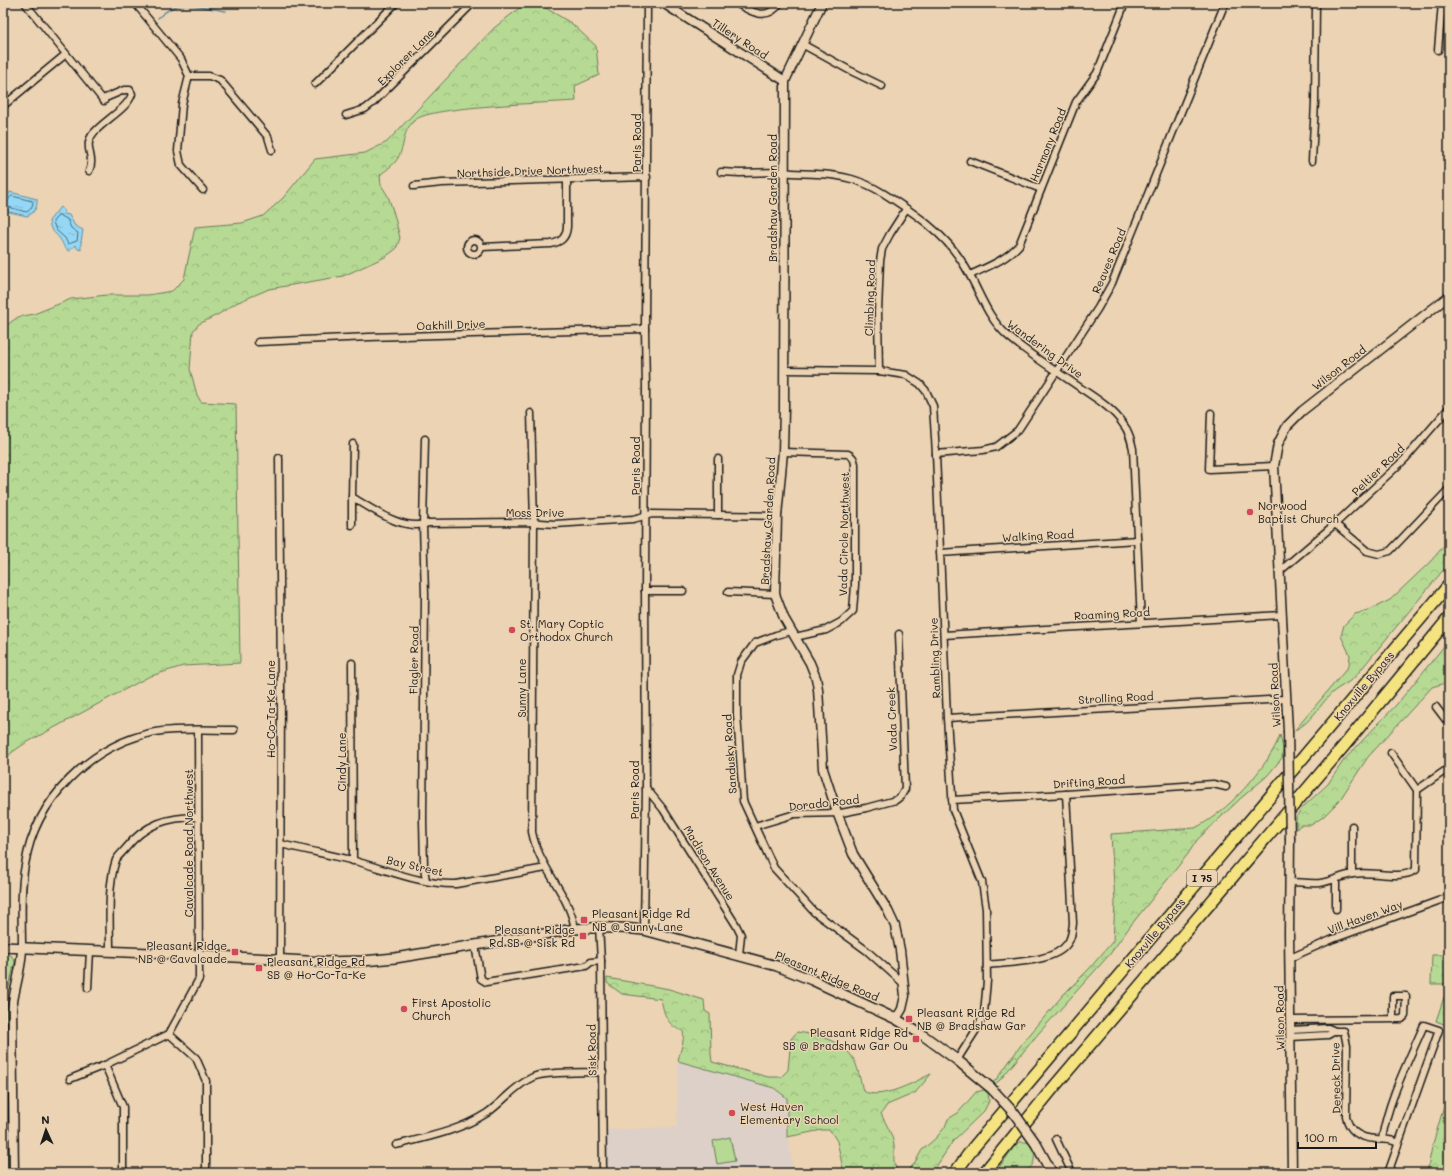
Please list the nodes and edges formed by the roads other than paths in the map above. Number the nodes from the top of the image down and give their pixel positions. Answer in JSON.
{"nodes":[{"id":1,"x":25,"y":3,"type":"edge"},
{"id":2,"x":135,"y":3,"type":"edge"},
{"id":3,"x":396,"y":3,"type":"edge"},
{"id":4,"x":473,"y":3,"type":"edge"},
{"id":5,"x":647,"y":3,"type":"edge"},
{"id":6,"x":736,"y":3,"type":"edge"},
{"id":7,"x":780,"y":3,"type":"edge"},
{"id":8,"x":822,"y":3,"type":"edge"},
{"id":9,"x":1125,"y":3,"type":"edge"},
{"id":10,"x":1224,"y":3,"type":"edge"},
{"id":11,"x":1316,"y":3,"type":"edge"},
{"id":12,"x":1442,"y":3,"type":"edge"},
{"id":13,"x":666,"y":4,"type":"edge"},
{"id":14,"x":802,"y":44,"type":"junction"},
{"id":15,"x":1438,"y":50,"type":"dead end"},
{"id":16,"x":66,"y":54,"type":"junction"},
{"id":17,"x":189,"y":76,"type":"junction"},
{"id":18,"x":784,"y":80,"type":"junction"},
{"id":19,"x":315,"y":84,"type":"dead end"},
{"id":20,"x":882,"y":86,"type":"dead end"},
{"id":21,"x":3,"y":106,"type":"edge"},
{"id":22,"x":346,"y":115,"type":"dead end"},
{"id":23,"x":272,"y":150,"type":"dead end"},
{"id":24,"x":970,"y":161,"type":"dead end"},
{"id":25,"x":1312,"y":161,"type":"dead end"},
{"id":26,"x":89,"y":171,"type":"dead end"},
{"id":27,"x":721,"y":172,"type":"dead end"},
{"id":28,"x":784,"y":172,"type":"junction"},
{"id":29,"x":647,"y":177,"type":"junction"},
{"id":30,"x":567,"y":180,"type":"junction"},
{"id":31,"x":414,"y":186,"type":"dead end"},
{"id":32,"x":1041,"y":189,"type":"junction"},
{"id":33,"x":203,"y":190,"type":"dead end"},
{"id":34,"x":906,"y":209,"type":"junction"},
{"id":35,"x":482,"y":247,"type":"dead end"},
{"id":36,"x":970,"y":275,"type":"junction"},
{"id":37,"x":1449,"y":296,"type":"edge"},
{"id":38,"x":645,"y":329,"type":"junction"},
{"id":39,"x":258,"y":342,"type":"dead end"},
{"id":40,"x":784,"y":370,"type":"junction"},
{"id":41,"x":879,"y":371,"type":"junction"},
{"id":42,"x":1056,"y":371,"type":"junction"},
{"id":43,"x":1449,"y":408,"type":"edge"},
{"id":44,"x":531,"y":413,"type":"dead end"},
{"id":45,"x":1211,"y":413,"type":"dead end"},
{"id":46,"x":424,"y":439,"type":"dead end"},
{"id":47,"x":353,"y":444,"type":"dead end"},
{"id":48,"x":783,"y":452,"type":"junction"},
{"id":49,"x":936,"y":454,"type":"junction"},
{"id":50,"x":280,"y":458,"type":"dead end"},
{"id":51,"x":718,"y":459,"type":"dead end"},
{"id":52,"x":1274,"y":466,"type":"junction"},
{"id":53,"x":1449,"y":489,"type":"edge"},
{"id":54,"x":352,"y":497,"type":"junction"},
{"id":55,"x":718,"y":514,"type":"junction"},
{"id":56,"x":777,"y":516,"type":"junction"},
{"id":57,"x":646,"y":517,"type":"junction"},
{"id":58,"x":534,"y":522,"type":"junction"},
{"id":59,"x":1335,"y":524,"type":"junction"},
{"id":60,"x":352,"y":525,"type":"dead end"},
{"id":61,"x":423,"y":525,"type":"junction"},
{"id":62,"x":1137,"y":540,"type":"junction"},
{"id":63,"x":940,"y":553,"type":"junction"},
{"id":64,"x":1280,"y":572,"type":"junction"},
{"id":65,"x":1449,"y":584,"type":"edge"},
{"id":66,"x":645,"y":591,"type":"junction"},
{"id":67,"x":683,"y":591,"type":"dead end"},
{"id":68,"x":728,"y":592,"type":"dead end"},
{"id":69,"x":775,"y":594,"type":"junction"},
{"id":70,"x":853,"y":610,"type":"joint"},
{"id":71,"x":1282,"y":615,"type":"junction"},
{"id":72,"x":1449,"y":618,"type":"edge"},
{"id":73,"x":1141,"y":623,"type":"junction"},
{"id":74,"x":793,"y":634,"type":"junction"},
{"id":75,"x":899,"y":634,"type":"dead end"},
{"id":76,"x":944,"y":635,"type":"junction"},
{"id":77,"x":352,"y":663,"type":"dead end"},
{"id":78,"x":1286,"y":699,"type":"junction"},
{"id":79,"x":1436,"y":707,"type":"dead end"},
{"id":80,"x":947,"y":718,"type":"junction"},
{"id":81,"x":1449,"y":724,"type":"edge"},
{"id":82,"x":198,"y":730,"type":"junction"},
{"id":83,"x":234,"y":730,"type":"dead end"},
{"id":84,"x":1391,"y":752,"type":"dead end"},
{"id":85,"x":1449,"y":768,"type":"edge"},
{"id":86,"x":1226,"y":787,"type":"dead end"},
{"id":87,"x":646,"y":788,"type":"junction"},
{"id":88,"x":1417,"y":790,"type":"junction"},
{"id":89,"x":1066,"y":794,"type":"junction"},
{"id":90,"x":896,"y":800,"type":"joint"},
{"id":91,"x":952,"y":800,"type":"junction"},
{"id":92,"x":837,"y":812,"type":"junction"},
{"id":93,"x":198,"y":817,"type":"junction"},
{"id":94,"x":755,"y":826,"type":"junction"},
{"id":95,"x":1352,"y":826,"type":"dead end"},
{"id":96,"x":281,"y":844,"type":"junction"},
{"id":97,"x":353,"y":861,"type":"junction"},
{"id":98,"x":546,"y":868,"type":"junction"},
{"id":99,"x":1352,"y":874,"type":"junction"},
{"id":100,"x":1336,"y":879,"type":"junction"},
{"id":101,"x":426,"y":882,"type":"junction"},
{"id":102,"x":1290,"y":882,"type":"junction"},
{"id":103,"x":1449,"y":897,"type":"edge"},
{"id":104,"x":1336,"y":909,"type":"dead end"},
{"id":105,"x":599,"y":926,"type":"junction"},
{"id":106,"x":574,"y":929,"type":"junction"},
{"id":107,"x":644,"y":930,"type":"junction"},
{"id":108,"x":476,"y":945,"type":"junction"},
{"id":109,"x":3,"y":947,"type":"edge"},
{"id":110,"x":22,"y":948,"type":"junction"},
{"id":111,"x":90,"y":951,"type":"junction"},
{"id":112,"x":110,"y":951,"type":"junction"},
{"id":113,"x":200,"y":955,"type":"junction"},
{"id":114,"x":739,"y":955,"type":"junction"},
{"id":115,"x":1290,"y":958,"type":"junction"},
{"id":116,"x":280,"y":960,"type":"junction"},
{"id":117,"x":601,"y":961,"type":"junction"},
{"id":118,"x":987,"y":965,"type":"junction"},
{"id":119,"x":904,"y":985,"type":"junction"},
{"id":120,"x":88,"y":988,"type":"dead end"},
{"id":121,"x":896,"y":1019,"type":"junction"},
{"id":122,"x":1393,"y":1019,"type":"dead end"},
{"id":123,"x":1291,"y":1020,"type":"junction"},
{"id":124,"x":169,"y":1034,"type":"junction"},
{"id":125,"x":1291,"y":1034,"type":"junction"},
{"id":126,"x":957,"y":1060,"type":"junction"},
{"id":127,"x":104,"y":1065,"type":"junction"},
{"id":128,"x":603,"y":1072,"type":"junction"},
{"id":129,"x":70,"y":1079,"type":"dead end"},
{"id":130,"x":1056,"y":1139,"type":"dead end"},
{"id":131,"x":1382,"y":1139,"type":"junction"},
{"id":132,"x":1398,"y":1143,"type":"junction"},
{"id":133,"x":396,"y":1145,"type":"dead end"},
{"id":134,"x":14,"y":1173,"type":"edge"},
{"id":135,"x":123,"y":1173,"type":"edge"},
{"id":136,"x":206,"y":1173,"type":"edge"},
{"id":137,"x":603,"y":1173,"type":"edge"},
{"id":138,"x":955,"y":1173,"type":"edge"},
{"id":139,"x":984,"y":1173,"type":"edge"},
{"id":140,"x":1052,"y":1173,"type":"edge"},
{"id":141,"x":1072,"y":1173,"type":"edge"},
{"id":142,"x":1292,"y":1173,"type":"edge"},
{"id":143,"x":1388,"y":1173,"type":"edge"}],
"edges":[{"from":1,"to":16,"type":"street"},
{"from":2,"to":17,"type":"street"},
{"from":3,"to":19,"type":"street"},
{"from":4,"to":22,"type":"street","name":"Explorer Lane"},
{"from":5,"to":29,"type":"street","name":"Paris Road"},
{"from":6,"to":7,"type":"street"},
{"from":8,"to":14,"type":"street","name":"Bradshaw Garden Road"},
{"from":9,"to":32,"type":"street","name":"Harmony Road"},
{"from":10,"to":42,"type":"street","name":"Reaves Road"},
{"from":11,"to":25,"type":"street"},
{"from":12,"to":15,"type":"street"},
{"from":13,"to":18,"type":"street","name":"Tillery Road"},
{"from":14,"to":18,"type":"street","name":"Bradshaw Garden Road"},
{"from":14,"to":20,"type":"street"},
{"from":16,"to":21,"type":"street"},
{"from":16,"to":26,"type":"street"},
{"from":17,"to":23,"type":"street"},
{"from":17,"to":33,"type":"street"},
{"from":18,"to":28,"type":"street","name":"Bradshaw Garden Road"},
{"from":24,"to":32,"type":"street"},
{"from":27,"to":28,"type":"street","name":"Wandering Drive"},
{"from":28,"to":34,"type":"street","name":"Wandering Drive"},
{"from":28,"to":40,"type":"street","name":"Bradshaw Garden Road"},
{"from":29,"to":30,"type":"street","name":"Northside Drive Northwest"},
{"from":29,"to":38,"type":"street","name":"Paris Road"},
{"from":30,"to":31,"type":"street","name":"Northside Drive Northwest"},
{"from":30,"to":35,"type":"street"},
{"from":32,"to":36,"type":"street","name":"Harmony Road"},
{"from":34,"to":36,"type":"street","name":"Wandering Drive"},
{"from":34,"to":41,"type":"street","name":"Climbing Road"},
{"from":36,"to":42,"type":"street","name":"Wandering Drive"},
{"from":37,"to":52,"type":"street","name":"Wilson Road"},
{"from":38,"to":39,"type":"street","name":"Oakhill Drive"},
{"from":38,"to":57,"type":"street","name":"Paris Road"},
{"from":40,"to":41,"type":"street","name":"Rambling Drive"},
{"from":40,"to":48,"type":"street","name":"Bradshaw Garden Road"},
{"from":41,"to":49,"type":"street","name":"Rambling Drive"},
{"from":42,"to":49,"type":"street","name":"Reaves Road"},
{"from":42,"to":62,"type":"street","name":"Wandering Drive"},
{"from":43,"to":59,"type":"street","name":"Peltier Road"},
{"from":44,"to":58,"type":"street","name":"Sunny Lane"},
{"from":45,"to":52,"type":"street"},
{"from":46,"to":61,"type":"street","name":"Flagler Road"},
{"from":47,"to":54,"type":"street"},
{"from":48,"to":56,"type":"street","name":"Bradshaw Garden Road"},
{"from":48,"to":70,"type":"street","name":"Vada Circle Northwest"},
{"from":49,"to":63,"type":"street","name":"Rambling Drive"},
{"from":50,"to":96,"type":"street","name":"Ho-Co-Ta-Ke Lane"},
{"from":51,"to":55,"type":"street"},
{"from":52,"to":64,"type":"street","name":"Wilson Road"},
{"from":53,"to":59,"type":"street"},
{"from":54,"to":60,"type":"street"},
{"from":54,"to":61,"type":"street","name":"Moss Drive"},
{"from":55,"to":56,"type":"street","name":"Moss Drive"},
{"from":55,"to":57,"type":"street","name":"Moss Drive"},
{"from":56,"to":69,"type":"street","name":"Bradshaw Garden Road"},
{"from":57,"to":58,"type":"street","name":"Moss Drive"},
{"from":57,"to":66,"type":"street","name":"Paris Road"},
{"from":58,"to":61,"type":"street","name":"Moss Drive"},
{"from":58,"to":98,"type":"street","name":"Sunny Lane"},
{"from":59,"to":64,"type":"street","name":"Peltier Road"},
{"from":61,"to":101,"type":"street","name":"Flagler Road"},
{"from":62,"to":63,"type":"street","name":"Walking Road"},
{"from":62,"to":73,"type":"street","name":"Wandering Drive"},
{"from":63,"to":76,"type":"street","name":"Rambling Drive"},
{"from":64,"to":71,"type":"street","name":"Wilson Road"},
{"from":65,"to":138,"type":"highway","name":"Knoxville Bypass","number":"I 75"},
{"from":66,"to":67,"type":"street"},
{"from":66,"to":87,"type":"street","name":"Paris Road"},
{"from":68,"to":69,"type":"street"},
{"from":69,"to":74,"type":"street","name":"Bradshaw Garden Road"},
{"from":70,"to":74,"type":"street","name":"Sandusky Road"},
{"from":71,"to":73,"type":"street","name":"Roaming Road"},
{"from":71,"to":78,"type":"street","name":"Wilson Road"},
{"from":72,"to":139,"type":"highway","name":"Knoxville Bypass","number":"I 75"},
{"from":73,"to":76,"type":"street","name":"Roaming Road"},
{"from":74,"to":92,"type":"street","name":"Bradshaw Garden Road"},
{"from":74,"to":94,"type":"street","name":"Sandusky Road"},
{"from":75,"to":90,"type":"street","name":"Vada Creek"},
{"from":76,"to":80,"type":"street","name":"Rambling Drive"},
{"from":77,"to":97,"type":"street","name":"Cindy Lane"},
{"from":78,"to":80,"type":"street","name":"Strolling Road"},
{"from":78,"to":102,"type":"street","name":"Wilson Road","bridge":true},
{"from":79,"to":81,"type":"street"},
{"from":80,"to":91,"type":"street","name":"Rambling Drive"},
{"from":82,"to":83,"type":"street"},
{"from":82,"to":93,"type":"street","name":"Cavalcade Road Northwest"},
{"from":82,"to":110,"type":"street"},
{"from":84,"to":88,"type":"street"},
{"from":85,"to":88,"type":"street"},
{"from":86,"to":89,"type":"street","name":"Drifting Road"},
{"from":87,"to":107,"type":"street","name":"Paris Road"},
{"from":87,"to":114,"type":"street","name":"Madison Avenue"},
{"from":88,"to":99,"type":"street"},
{"from":89,"to":91,"type":"street","name":"Drifting Road"},
{"from":89,"to":118,"type":"street"},
{"from":90,"to":92,"type":"street","name":"Dorado Road"},
{"from":91,"to":118,"type":"street","name":"Rambling Drive"},
{"from":92,"to":94,"type":"street","name":"Dorado Road"},
{"from":92,"to":119,"type":"street","name":"Bradshaw Garden Road"},
{"from":93,"to":112,"type":"street"},
{"from":93,"to":113,"type":"street","name":"Cavalcade Road Northwest"},
{"from":94,"to":119,"type":"street","name":"Sandusky Road"},
{"from":95,"to":99,"type":"street"},
{"from":96,"to":97,"type":"street","name":"Bay Street"},
{"from":96,"to":116,"type":"street","name":"Ho-Co-Ta-Ke Lane"},
{"from":97,"to":101,"type":"street","name":"Bay Street"},
{"from":98,"to":101,"type":"street","name":"Bay Street"},
{"from":98,"to":106,"type":"street","name":"Sunny Lane"},
{"from":99,"to":100,"type":"street"},
{"from":100,"to":102,"type":"street"},
{"from":100,"to":104,"type":"street"},
{"from":102,"to":115,"type":"street","name":"Wilson Road"},
{"from":103,"to":115,"type":"street","name":"Vill Haven Way"},
{"from":105,"to":106,"type":"main road","name":"Pleasant Ridge Road"},
{"from":105,"to":107,"type":"main road","name":"Pleasant Ridge Road"},
{"from":105,"to":117,"type":"street","name":"Sisk Road"},
{"from":106,"to":108,"type":"main road","name":"Pleasant Ridge Road"},
{"from":107,"to":114,"type":"main road","name":"Pleasant Ridge Road"},
{"from":108,"to":116,"type":"main road","name":"Pleasant Ridge Road"},
{"from":108,"to":117,"type":"street"},
{"from":109,"to":110,"type":"main road","name":"Pleasant Ridge Road"},
{"from":110,"to":111,"type":"main road","name":"Pleasant Ridge Road"},
{"from":110,"to":134,"type":"street"},
{"from":111,"to":112,"type":"main road","name":"Pleasant Ridge Road"},
{"from":111,"to":120,"type":"street"},
{"from":112,"to":113,"type":"main road","name":"Pleasant Ridge Road"},
{"from":113,"to":116,"type":"main road","name":"Pleasant Ridge Road"},
{"from":113,"to":124,"type":"street","name":"Cavalcade Road Northwest"},
{"from":114,"to":121,"type":"main road","name":"Pleasant Ridge Road"},
{"from":115,"to":123,"type":"street","name":"Wilson Road"},
{"from":117,"to":128,"type":"street","name":"Sisk Road"},
{"from":118,"to":126,"type":"street","name":"Rambling Drive"},
{"from":119,"to":121,"type":"street","name":"Bradshaw Garden Road"},
{"from":121,"to":126,"type":"main road","name":"Pleasant Ridge Road"},
{"from":122,"to":123,"type":"street"},
{"from":123,"to":125,"type":"street","name":"Wilson Road"},
{"from":124,"to":127,"type":"street"},
{"from":124,"to":136,"type":"street"},
{"from":125,"to":131,"type":"street","name":"Dereck Drive"},
{"from":125,"to":142,"type":"street","name":"Wilson Road"},
{"from":126,"to":140,"type":"main road","name":"Pleasant Ridge Road","bridge":true},
{"from":127,"to":129,"type":"street"},
{"from":127,"to":135,"type":"street"},
{"from":128,"to":133,"type":"street"},
{"from":128,"to":137,"type":"street","name":"Sisk Road"},
{"from":130,"to":141,"type":"street"},
{"from":131,"to":132,"type":"street","name":"Dereck Drive"},
{"from":131,"to":132,"type":"street"},
{"from":132,"to":143,"type":"street"}]}
